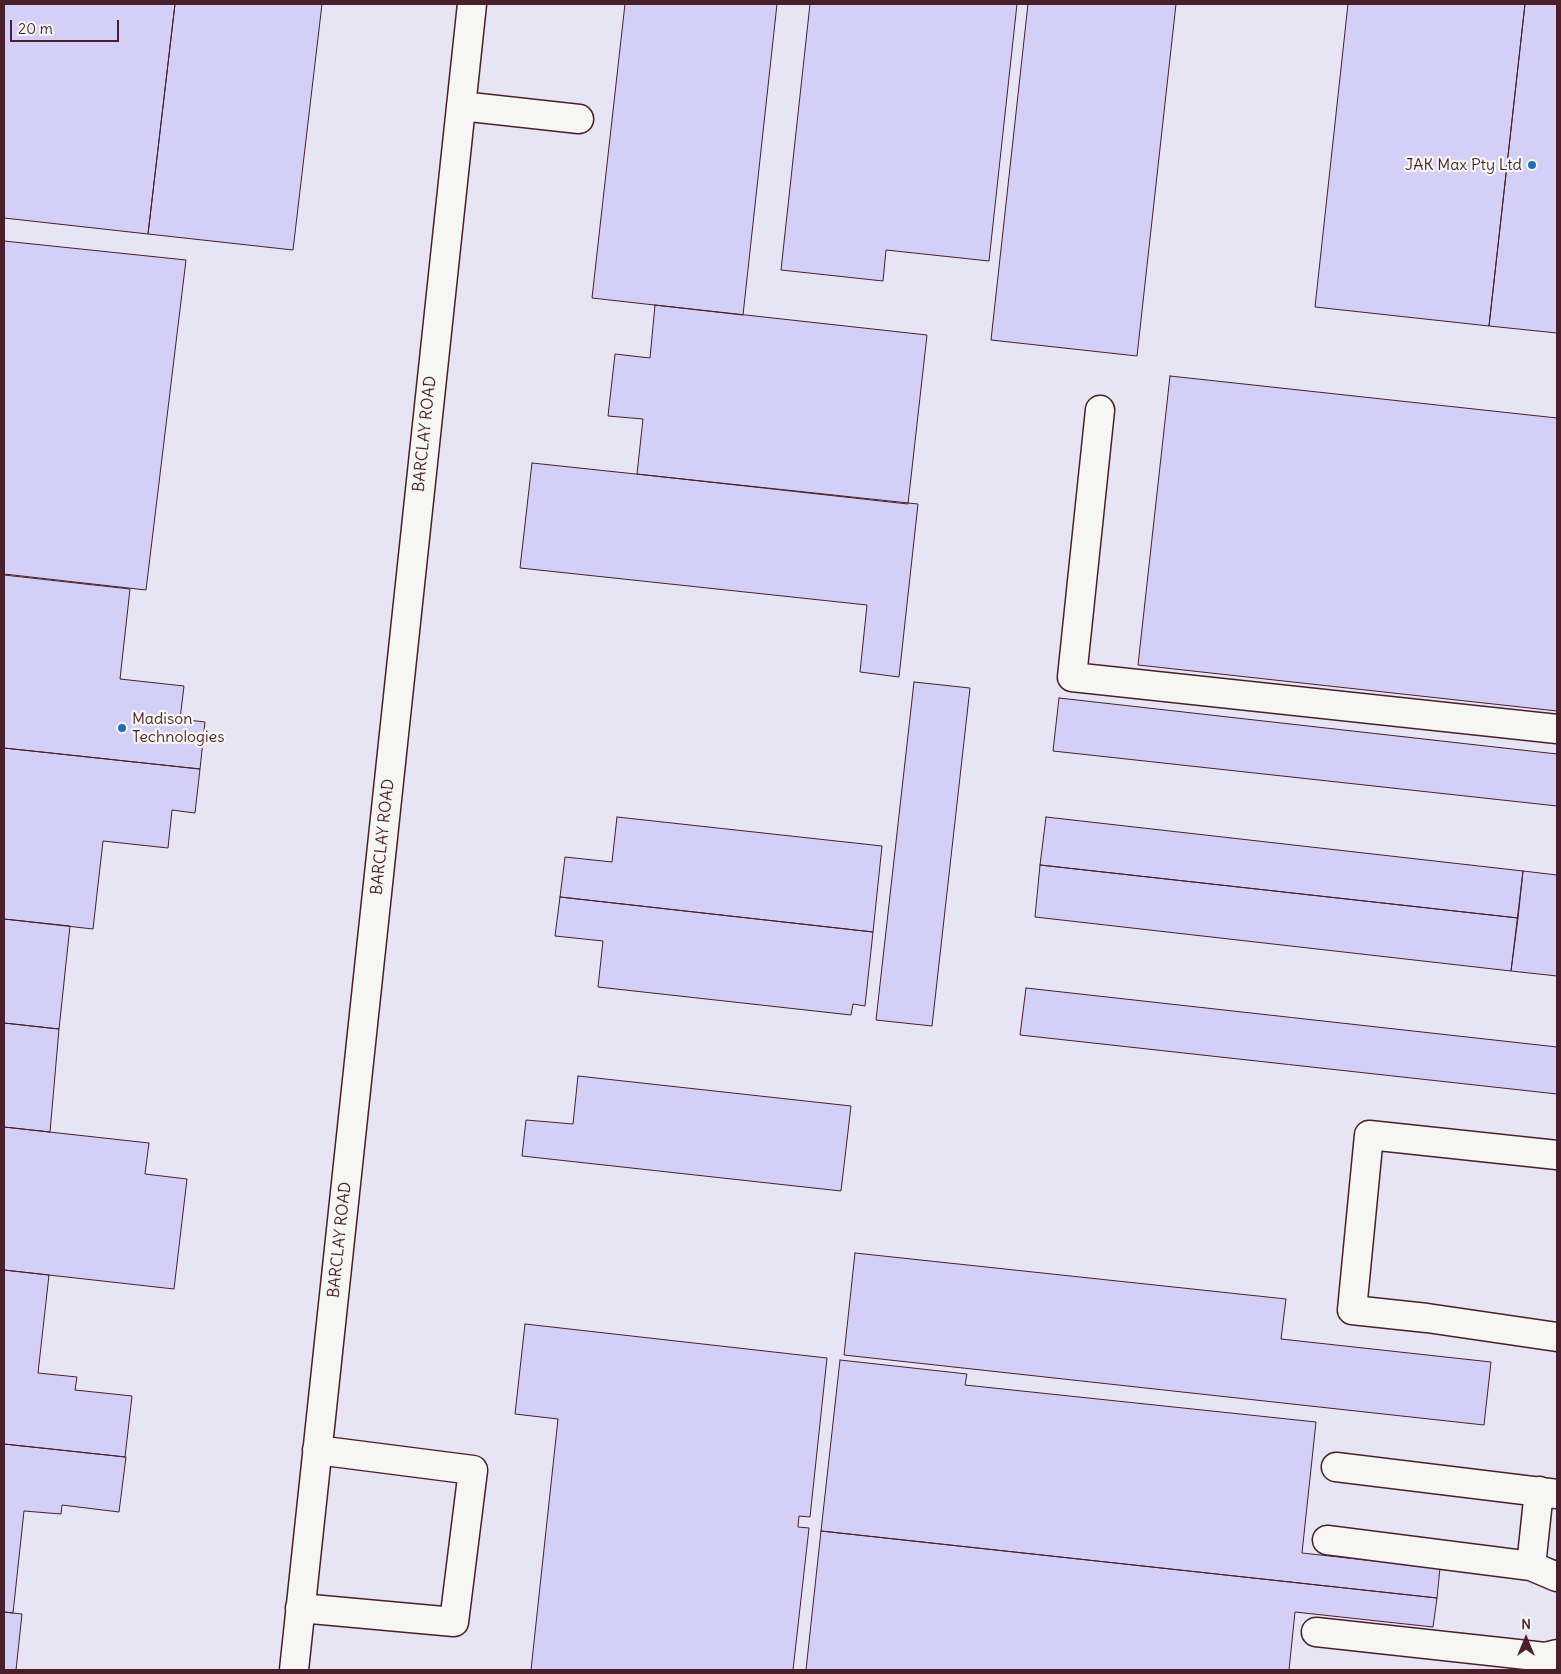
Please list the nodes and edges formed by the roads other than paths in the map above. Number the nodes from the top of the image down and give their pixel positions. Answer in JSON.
{"nodes":[{"id":1,"x":472,"y":4,"type":"edge"},
{"id":2,"x":461,"y":106,"type":"junction"},
{"id":3,"x":580,"y":120,"type":"dead end"},
{"id":4,"x":1100,"y":410,"type":"dead end"},
{"id":5,"x":1557,"y":729,"type":"edge"},
{"id":6,"x":1557,"y":1155,"type":"edge"},
{"id":7,"x":1557,"y":1336,"type":"edge"},
{"id":8,"x":317,"y":1450,"type":"junction"},
{"id":9,"x":1336,"y":1467,"type":"dead end"},
{"id":10,"x":1548,"y":1492,"type":"edge"},
{"id":11,"x":1328,"y":1540,"type":"dead end"},
{"id":12,"x":1531,"y":1566,"type":"junction"},
{"id":13,"x":1557,"y":1577,"type":"edge"},
{"id":14,"x":300,"y":1608,"type":"junction"},
{"id":15,"x":1316,"y":1632,"type":"dead end"},
{"id":16,"x":1557,"y":1654,"type":"edge"},
{"id":17,"x":1516,"y":1662,"type":"edge"},
{"id":18,"x":294,"y":1670,"type":"edge"}],
"edges":[{"from":1,"to":2,"type":"street","name":"BARCLAY ROAD"},
{"from":2,"to":3,"type":"street"},
{"from":2,"to":8,"type":"street","name":"BARCLAY ROAD"},
{"from":4,"to":5,"type":"street"},
{"from":6,"to":7,"type":"street"},
{"from":8,"to":14,"type":"street","name":"BARCLAY ROAD"},
{"from":8,"to":14,"type":"street"},
{"from":9,"to":10,"type":"street"},
{"from":10,"to":12,"type":"street"},
{"from":11,"to":12,"type":"street"},
{"from":12,"to":13,"type":"street"},
{"from":14,"to":18,"type":"street","name":"BARCLAY ROAD"},
{"from":15,"to":17,"type":"street"},
{"from":16,"to":17,"type":"street"}]}
